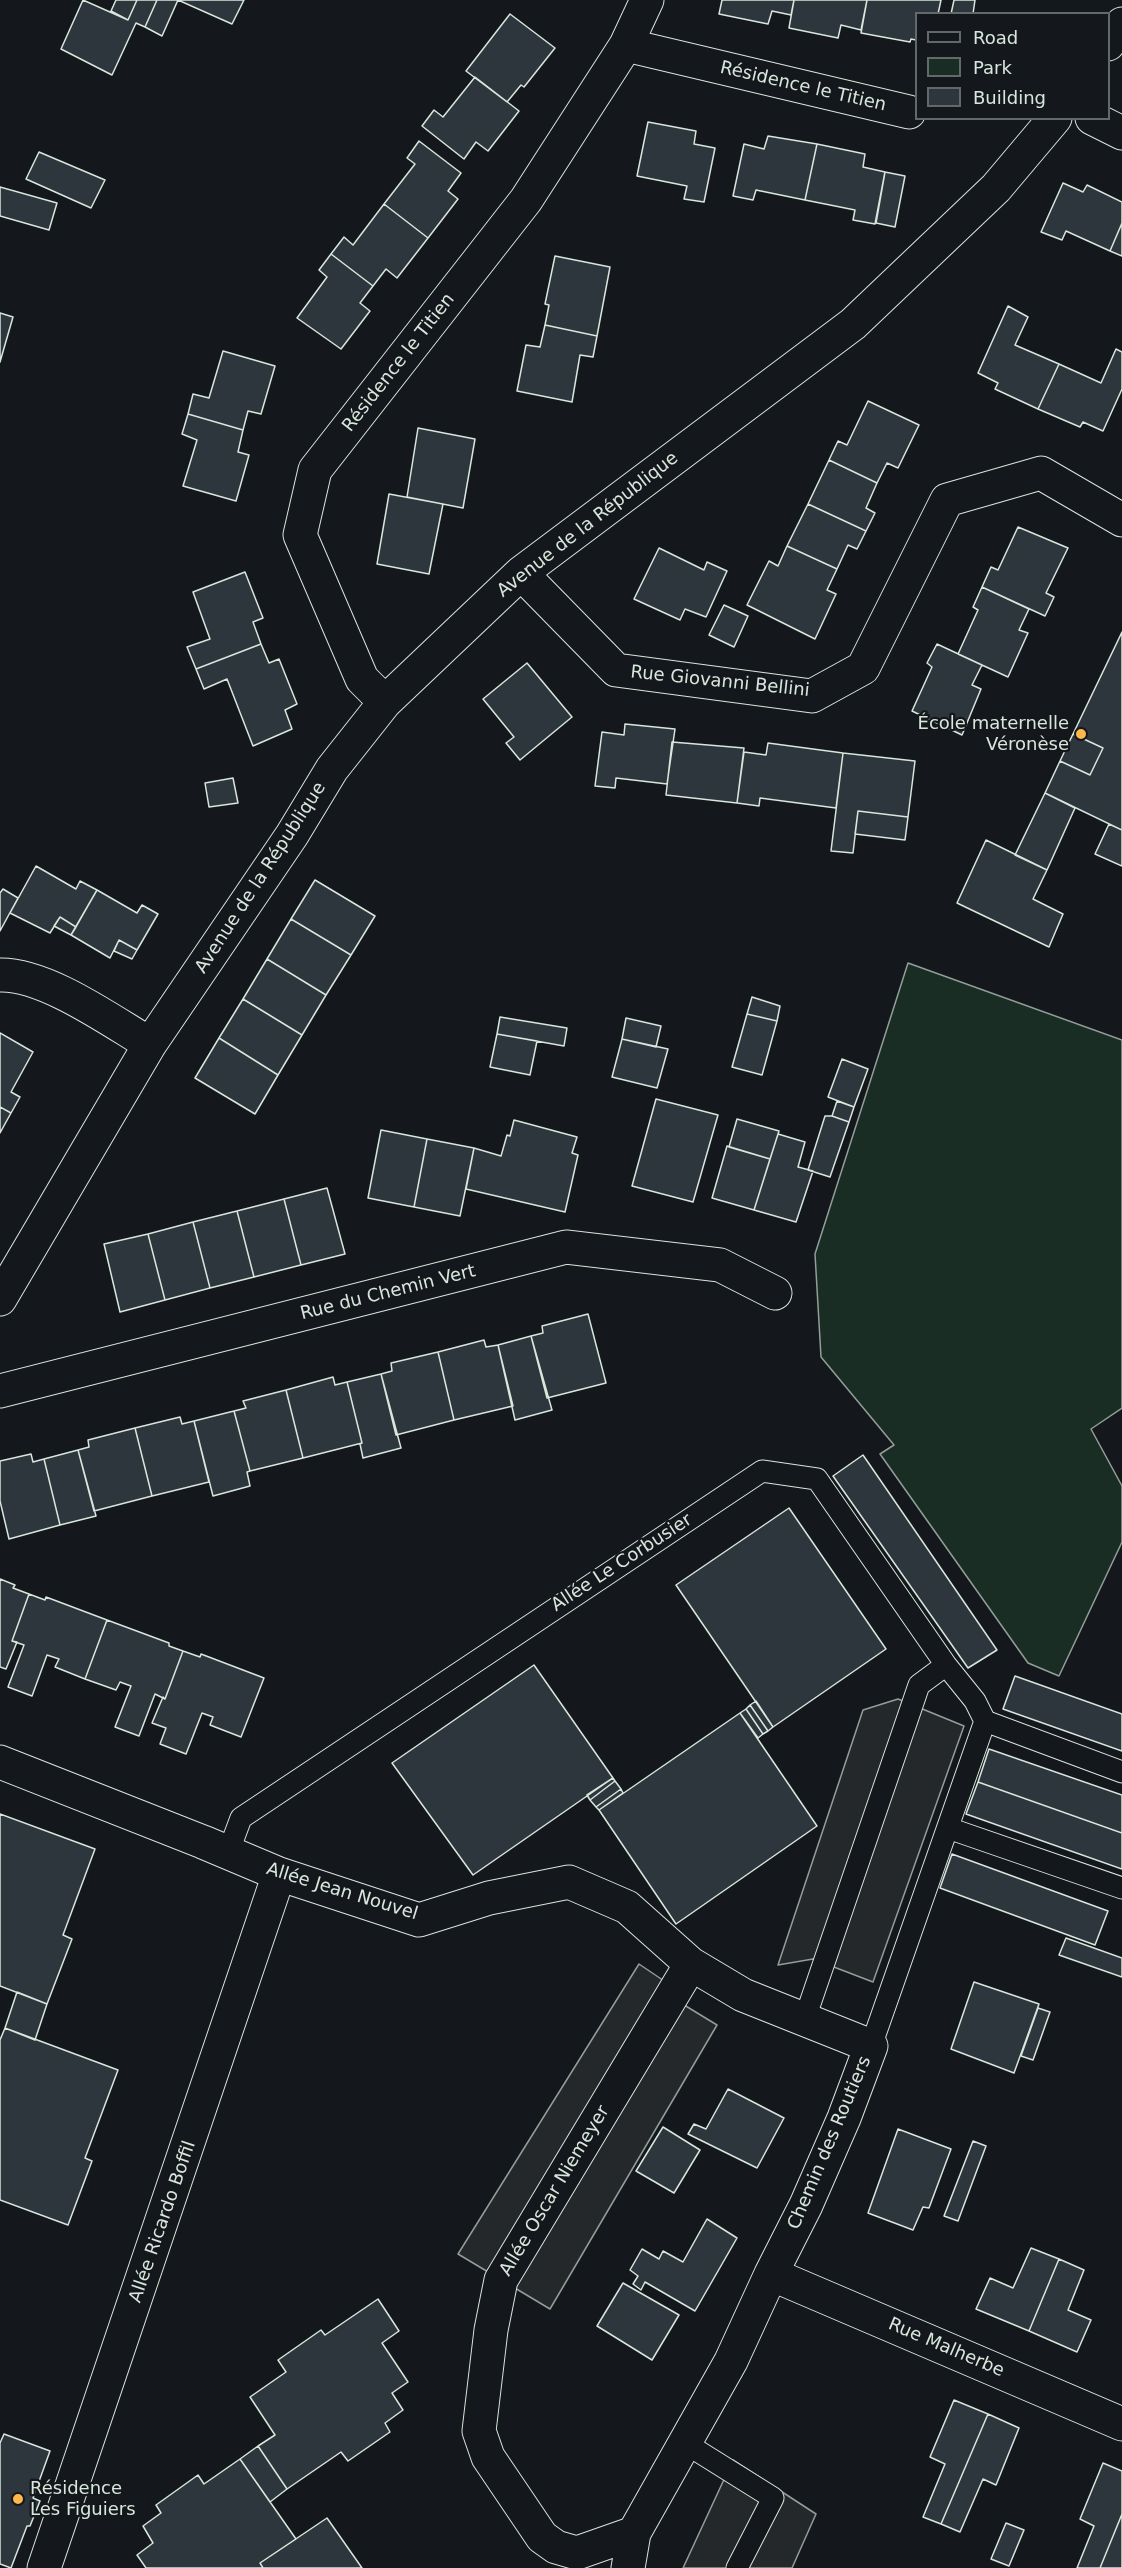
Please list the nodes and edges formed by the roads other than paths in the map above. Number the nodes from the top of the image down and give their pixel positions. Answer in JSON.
{"nodes":[{"id":1,"x":647,"y":0,"type":"edge"},
{"id":2,"x":1122,"y":24,"type":"edge"},
{"id":3,"x":1110,"y":41,"type":"edge"},
{"id":4,"x":626,"y":45,"type":"junction"},
{"id":5,"x":909,"y":112,"type":"dead end"},
{"id":6,"x":1053,"y":120,"type":"edge"},
{"id":7,"x":1096,"y":120,"type":"edge"},
{"id":8,"x":1122,"y":133,"type":"edge"},
{"id":9,"x":1122,"y":520,"type":"edge"},
{"id":10,"x":521,"y":573,"type":"junction"},
{"id":11,"x":385,"y":702,"type":"junction"},
{"id":12,"x":0,"y":975,"type":"edge"},
{"id":13,"x":150,"y":1044,"type":"junction"},
{"id":14,"x":775,"y":1293,"type":"dead end"},
{"id":15,"x":0,"y":1299,"type":"edge"},
{"id":16,"x":0,"y":1391,"type":"edge"},
{"id":17,"x":946,"y":1665,"type":"junction"},
{"id":18,"x":985,"y":1721,"type":"junction"},
{"id":19,"x":0,"y":1762,"type":"edge"},
{"id":20,"x":1122,"y":1772,"type":"edge"},
{"id":21,"x":948,"y":1828,"type":"junction"},
{"id":22,"x":228,"y":1853,"type":"junction"},
{"id":23,"x":279,"y":1874,"type":"junction"},
{"id":24,"x":1122,"y":1888,"type":"edge"},
{"id":25,"x":691,"y":1964,"type":"junction"},
{"id":26,"x":804,"y":2021,"type":"junction"},
{"id":27,"x":871,"y":2046,"type":"junction"},
{"id":28,"x":771,"y":2274,"type":"junction"},
{"id":29,"x":1122,"y":2424,"type":"edge"},
{"id":30,"x":685,"y":2443,"type":"junction"},
{"id":31,"x":634,"y":2533,"type":"junction"},
{"id":32,"x":44,"y":2568,"type":"edge"},
{"id":33,"x":628,"y":2568,"type":"edge"},
{"id":34,"x":737,"y":2568,"type":"edge"}],
"edges":[{"from":1,"to":4,"type":"street","name":"Résidence le Titien"},
{"from":2,"to":3,"type":"street"},
{"from":4,"to":5,"type":"street","name":"Résidence le Titien"},
{"from":4,"to":11,"type":"street","name":"Résidence le Titien"},
{"from":6,"to":10,"type":"street","name":"Avenue de la République"},
{"from":7,"to":8,"type":"street"},
{"from":9,"to":10,"type":"street","name":"Rue Giovanni Bellini"},
{"from":10,"to":11,"type":"street","name":"Avenue de la République"},
{"from":11,"to":13,"type":"street","name":"Avenue de la République"},
{"from":12,"to":13,"type":"street"},
{"from":13,"to":15,"type":"street","name":"Avenue de la République"},
{"from":14,"to":16,"type":"street","name":"Rue du Chemin Vert"},
{"from":17,"to":18,"type":"lane","name":"Allée Le Corbusier"},
{"from":17,"to":22,"type":"lane","name":"Allée Le Corbusier"},
{"from":17,"to":26,"type":"lane"},
{"from":18,"to":20,"type":"lane"},
{"from":18,"to":21,"type":"lane","name":"Chemin des Routiers"},
{"from":19,"to":22,"type":"street","name":"Allée Jean Nouvel"},
{"from":21,"to":24,"type":"lane"},
{"from":21,"to":27,"type":"lane","name":"Chemin des Routiers"},
{"from":22,"to":23,"type":"street","name":"Allée Jean Nouvel"},
{"from":23,"to":25,"type":"street","name":"Allée Jean Nouvel"},
{"from":23,"to":32,"type":"street","name":"Allée Ricardo Boffil"},
{"from":25,"to":26,"type":"street","name":"Allée Jean Nouvel"},
{"from":25,"to":31,"type":"street","name":"Allée Oscar Niemeyer"},
{"from":26,"to":27,"type":"street","name":"Allée Jean Nouvel"},
{"from":27,"to":28,"type":"street","name":"Chemin des Routiers"},
{"from":28,"to":29,"type":"street","name":"Rue Malherbe"},
{"from":28,"to":30,"type":"street","name":"Chemin des Routiers"},
{"from":30,"to":31,"type":"street","name":"Chemin des Routiers"},
{"from":30,"to":34,"type":"lane"},
{"from":31,"to":33,"type":"street","name":"Chemin des Routiers"}]}
